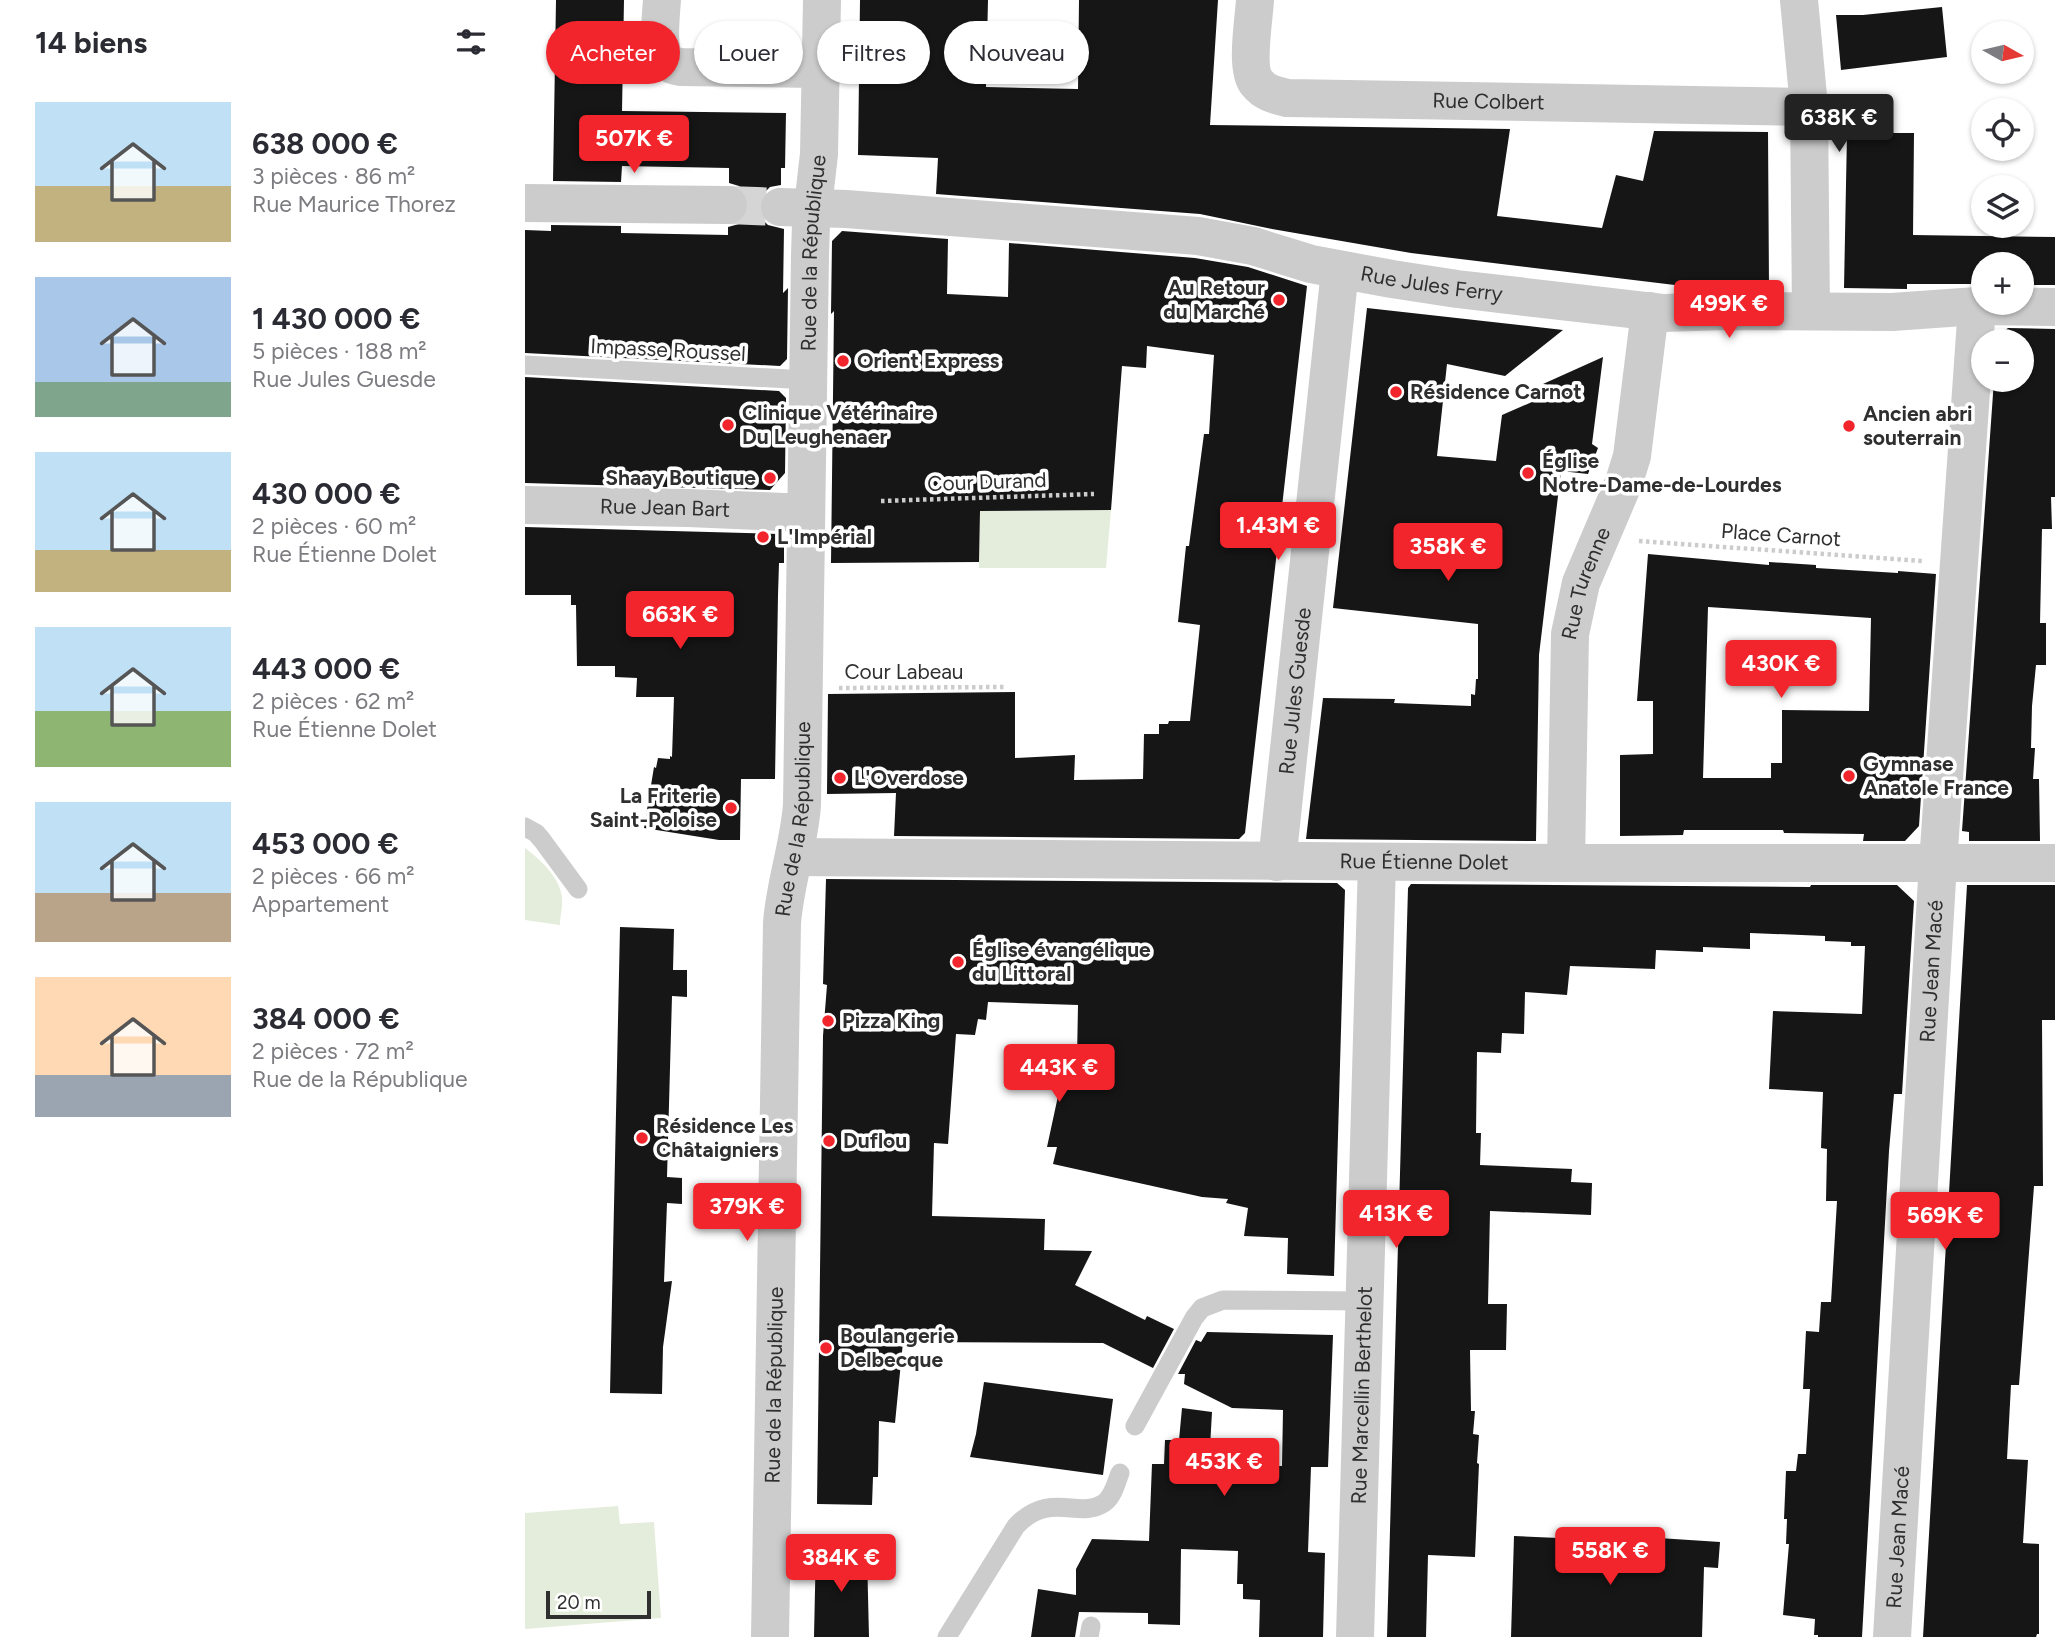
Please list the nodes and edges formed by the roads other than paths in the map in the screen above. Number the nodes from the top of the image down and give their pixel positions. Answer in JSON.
{"nodes":[{"id":1,"x":661,"y":0,"type":"edge"},
{"id":2,"x":822,"y":0,"type":"edge"},
{"id":3,"x":1255,"y":0,"type":"edge"},
{"id":4,"x":1799,"y":0,"type":"edge"},
{"id":5,"x":822,"y":21,"type":"edge"},
{"id":6,"x":817,"y":69,"type":"edge"},
{"id":7,"x":821,"y":84,"type":"edge"},
{"id":8,"x":1809,"y":107,"type":"junction"},
{"id":9,"x":532,"y":204,"type":"edge"},
{"id":10,"x":728,"y":205,"type":"tunnel mouth"},
{"id":11,"x":797,"y":207,"type":"junction"},
{"id":12,"x":1340,"y":270,"type":"junction"},
{"id":13,"x":1971,"y":307,"type":"edge"},
{"id":14,"x":2034,"y":307,"type":"edge"},
{"id":15,"x":2055,"y":307,"type":"edge"},
{"id":16,"x":1650,"y":311,"type":"junction"},
{"id":17,"x":1811,"y":311,"type":"junction"},
{"id":18,"x":1976,"y":315,"type":"edge"},
{"id":19,"x":525,"y":365,"type":"edge"},
{"id":20,"x":808,"y":380,"type":"junction"},
{"id":21,"x":525,"y":505,"type":"edge"},
{"id":22,"x":806,"y":513,"type":"junction"},
{"id":23,"x":525,"y":827,"type":"edge"},
{"id":24,"x":794,"y":857,"type":"junction"},
{"id":25,"x":1277,"y":862,"type":"junction"},
{"id":26,"x":1377,"y":862,"type":"junction"},
{"id":27,"x":1566,"y":863,"type":"junction"},
{"id":28,"x":1938,"y":863,"type":"junction"},
{"id":29,"x":2055,"y":863,"type":"edge"},
{"id":30,"x":578,"y":889,"type":"dead end"},
{"id":31,"x":1364,"y":1301,"type":"junction"},
{"id":32,"x":1135,"y":1426,"type":"dead end"},
{"id":33,"x":1120,"y":1473,"type":"dead end"},
{"id":34,"x":770,"y":1637,"type":"edge"},
{"id":35,"x":947,"y":1637,"type":"edge"},
{"id":36,"x":1355,"y":1637,"type":"edge"},
{"id":37,"x":1892,"y":1637,"type":"edge"}],
"edges":[{"from":1,"to":6,"type":"street"},
{"from":2,"to":5,"type":"street","name":"Rue de la République"},
{"from":3,"to":8,"type":"street","name":"Rue Colbert"},
{"from":4,"to":8,"type":"street"},
{"from":7,"to":11,"type":"street","name":"Rue de la République"},
{"from":8,"to":17,"type":"street"},
{"from":9,"to":10,"type":"street"},
{"from":11,"to":12,"type":"street","name":"Rue Jules Ferry"},
{"from":11,"to":20,"type":"street","name":"Rue de la République"},
{"from":12,"to":16,"type":"street","name":"Rue Jules Ferry"},
{"from":12,"to":25,"type":"street","name":"Rue Jules Guesde"},
{"from":13,"to":17,"type":"street","name":"Rue Jules Ferry"},
{"from":14,"to":15,"type":"street","name":"Rue Jules Ferry"},
{"from":16,"to":17,"type":"street","name":"Rue Jules Ferry"},
{"from":16,"to":27,"type":"street","name":"Rue Turenne"},
{"from":18,"to":28,"type":"street","name":"Rue Jean Macé"},
{"from":19,"to":20,"type":"lane","name":"Impasse Roussel"},
{"from":20,"to":22,"type":"street","name":"Rue de la République"},
{"from":21,"to":22,"type":"street","name":"Rue Jean Bart"},
{"from":22,"to":24,"type":"street","name":"Rue de la République"},
{"from":23,"to":30,"type":"lane"},
{"from":24,"to":25,"type":"street","name":"Rue Étienne Dolet"},
{"from":24,"to":34,"type":"street","name":"Rue de la République"},
{"from":25,"to":26,"type":"street","name":"Rue Étienne Dolet"},
{"from":26,"to":27,"type":"street","name":"Rue Étienne Dolet"},
{"from":26,"to":31,"type":"street","name":"Rue Marcellin Berthelot"},
{"from":27,"to":28,"type":"street","name":"Rue Étienne Dolet"},
{"from":28,"to":29,"type":"street","name":"Rue Étienne Dolet"},
{"from":28,"to":37,"type":"street","name":"Rue Jean Macé"},
{"from":31,"to":32,"type":"lane"},
{"from":31,"to":36,"type":"street","name":"Rue Marcellin Berthelot"},
{"from":33,"to":35,"type":"lane"}]}
